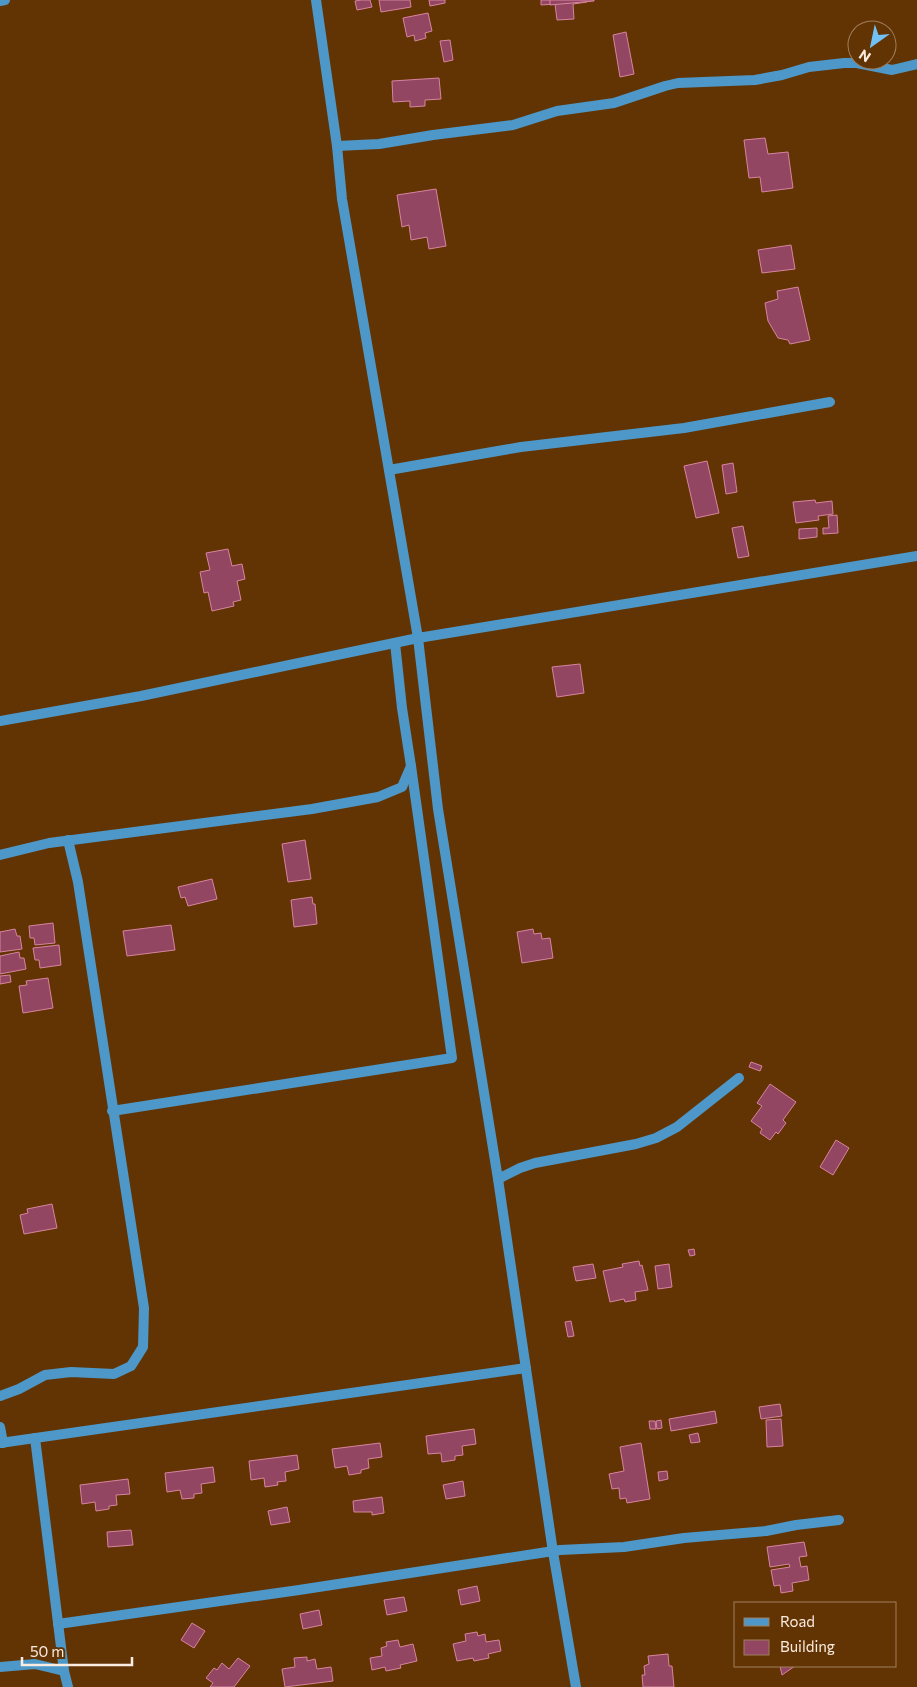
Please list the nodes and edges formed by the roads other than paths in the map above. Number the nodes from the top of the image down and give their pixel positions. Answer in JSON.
{"nodes":[{"id":1,"x":5,"y":0,"type":"edge"},
{"id":2,"x":316,"y":0,"type":"edge"},
{"id":3,"x":0,"y":1,"type":"edge"},
{"id":4,"x":917,"y":64,"type":"edge"},
{"id":5,"x":337,"y":146,"type":"junction"},
{"id":6,"x":830,"y":402,"type":"dead end"},
{"id":7,"x":389,"y":470,"type":"junction"},
{"id":8,"x":917,"y":556,"type":"edge"},
{"id":9,"x":418,"y":638,"type":"junction"},
{"id":10,"x":395,"y":643,"type":"junction"},
{"id":11,"x":0,"y":721,"type":"edge"},
{"id":12,"x":411,"y":766,"type":"junction"},
{"id":13,"x":68,"y":840,"type":"junction"},
{"id":14,"x":0,"y":854,"type":"edge"},
{"id":15,"x":739,"y":1078,"type":"dead end"},
{"id":16,"x":112,"y":1111,"type":"junction"},
{"id":17,"x":498,"y":1179,"type":"junction"},
{"id":18,"x":526,"y":1368,"type":"junction"},
{"id":19,"x":0,"y":1396,"type":"edge"},
{"id":20,"x":0,"y":1427,"type":"edge"},
{"id":21,"x":35,"y":1438,"type":"junction"},
{"id":22,"x":2,"y":1443,"type":"edge"},
{"id":23,"x":839,"y":1520,"type":"dead end"},
{"id":24,"x":552,"y":1552,"type":"junction"},
{"id":25,"x":58,"y":1624,"type":"junction"},
{"id":26,"x":0,"y":1667,"type":"edge"},
{"id":27,"x":64,"y":1671,"type":"junction"},
{"id":28,"x":68,"y":1687,"type":"edge"},
{"id":29,"x":576,"y":1687,"type":"edge"}],
"edges":[{"from":1,"to":3,"type":"street"},
{"from":2,"to":5,"type":"street"},
{"from":4,"to":5,"type":"street"},
{"from":5,"to":7,"type":"street"},
{"from":6,"to":7,"type":"street"},
{"from":7,"to":9,"type":"street"},
{"from":8,"to":9,"type":"street"},
{"from":9,"to":10,"type":"street"},
{"from":9,"to":17,"type":"street"},
{"from":10,"to":11,"type":"street"},
{"from":10,"to":12,"type":"street"},
{"from":12,"to":13,"type":"street"},
{"from":12,"to":16,"type":"street"},
{"from":13,"to":14,"type":"street"},
{"from":13,"to":16,"type":"street"},
{"from":15,"to":17,"type":"street"},
{"from":16,"to":19,"type":"street"},
{"from":17,"to":18,"type":"street"},
{"from":18,"to":21,"type":"street"},
{"from":18,"to":24,"type":"street"},
{"from":20,"to":22,"type":"street"},
{"from":21,"to":22,"type":"street"},
{"from":21,"to":25,"type":"street"},
{"from":23,"to":24,"type":"street"},
{"from":24,"to":25,"type":"street"},
{"from":24,"to":29,"type":"street"},
{"from":25,"to":27,"type":"street"},
{"from":26,"to":27,"type":"street"},
{"from":27,"to":28,"type":"street"}]}
